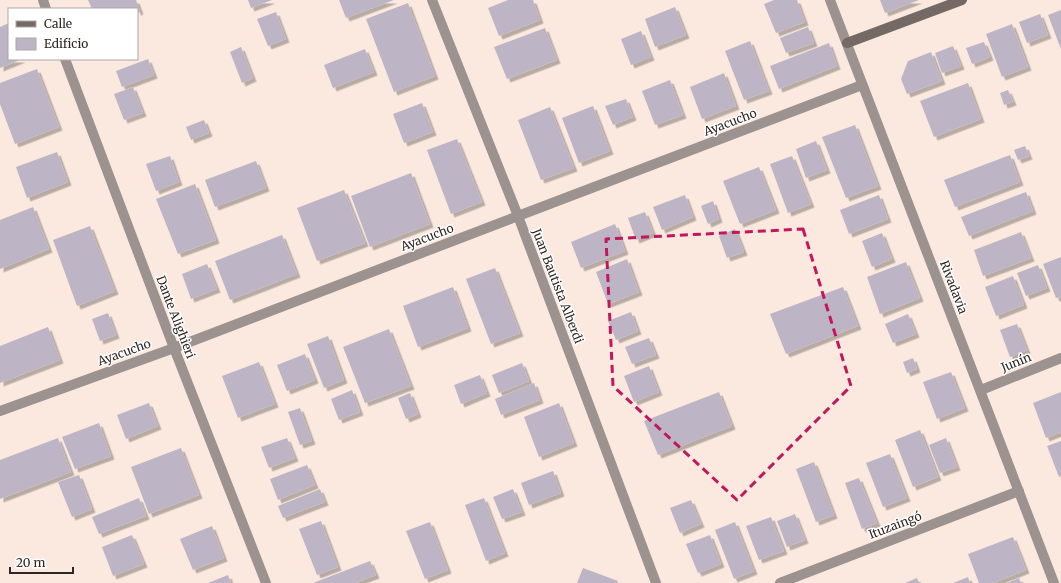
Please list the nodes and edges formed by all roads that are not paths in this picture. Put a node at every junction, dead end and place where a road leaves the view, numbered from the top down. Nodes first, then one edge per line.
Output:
1 (432, 0) edge
2 (830, 0) edge
3 (962, 0) edge
4 (847, 43) junction
5 (65, 60) edge
6 (862, 85) junction
7 (518, 216) junction
8 (174, 348) junction
9 (1061, 358) edge
10 (981, 390) junction
11 (0, 411) edge
12 (1019, 491) junction
13 (266, 583) edge
14 (656, 583) edge
15 (780, 583) edge
16 (1054, 583) edge

1 - 7 street, Juan Bautista Alberdi
2 - 4 street, Rivadavia
3 - 4 main road
4 - 6 street, Rivadavia
5 - 8 street, Dante Alighieri
6 - 7 street, Ayacucho
6 - 10 street, Rivadavia
7 - 8 street, Ayacucho
7 - 14 street, Juan Bautista Alberdi
8 - 11 street, Ayacucho
8 - 13 street, Dante Alighieri
9 - 10 street, Junín
10 - 12 street, Rivadavia
12 - 15 street, Ituzaingó
12 - 16 street, Rivadavia

